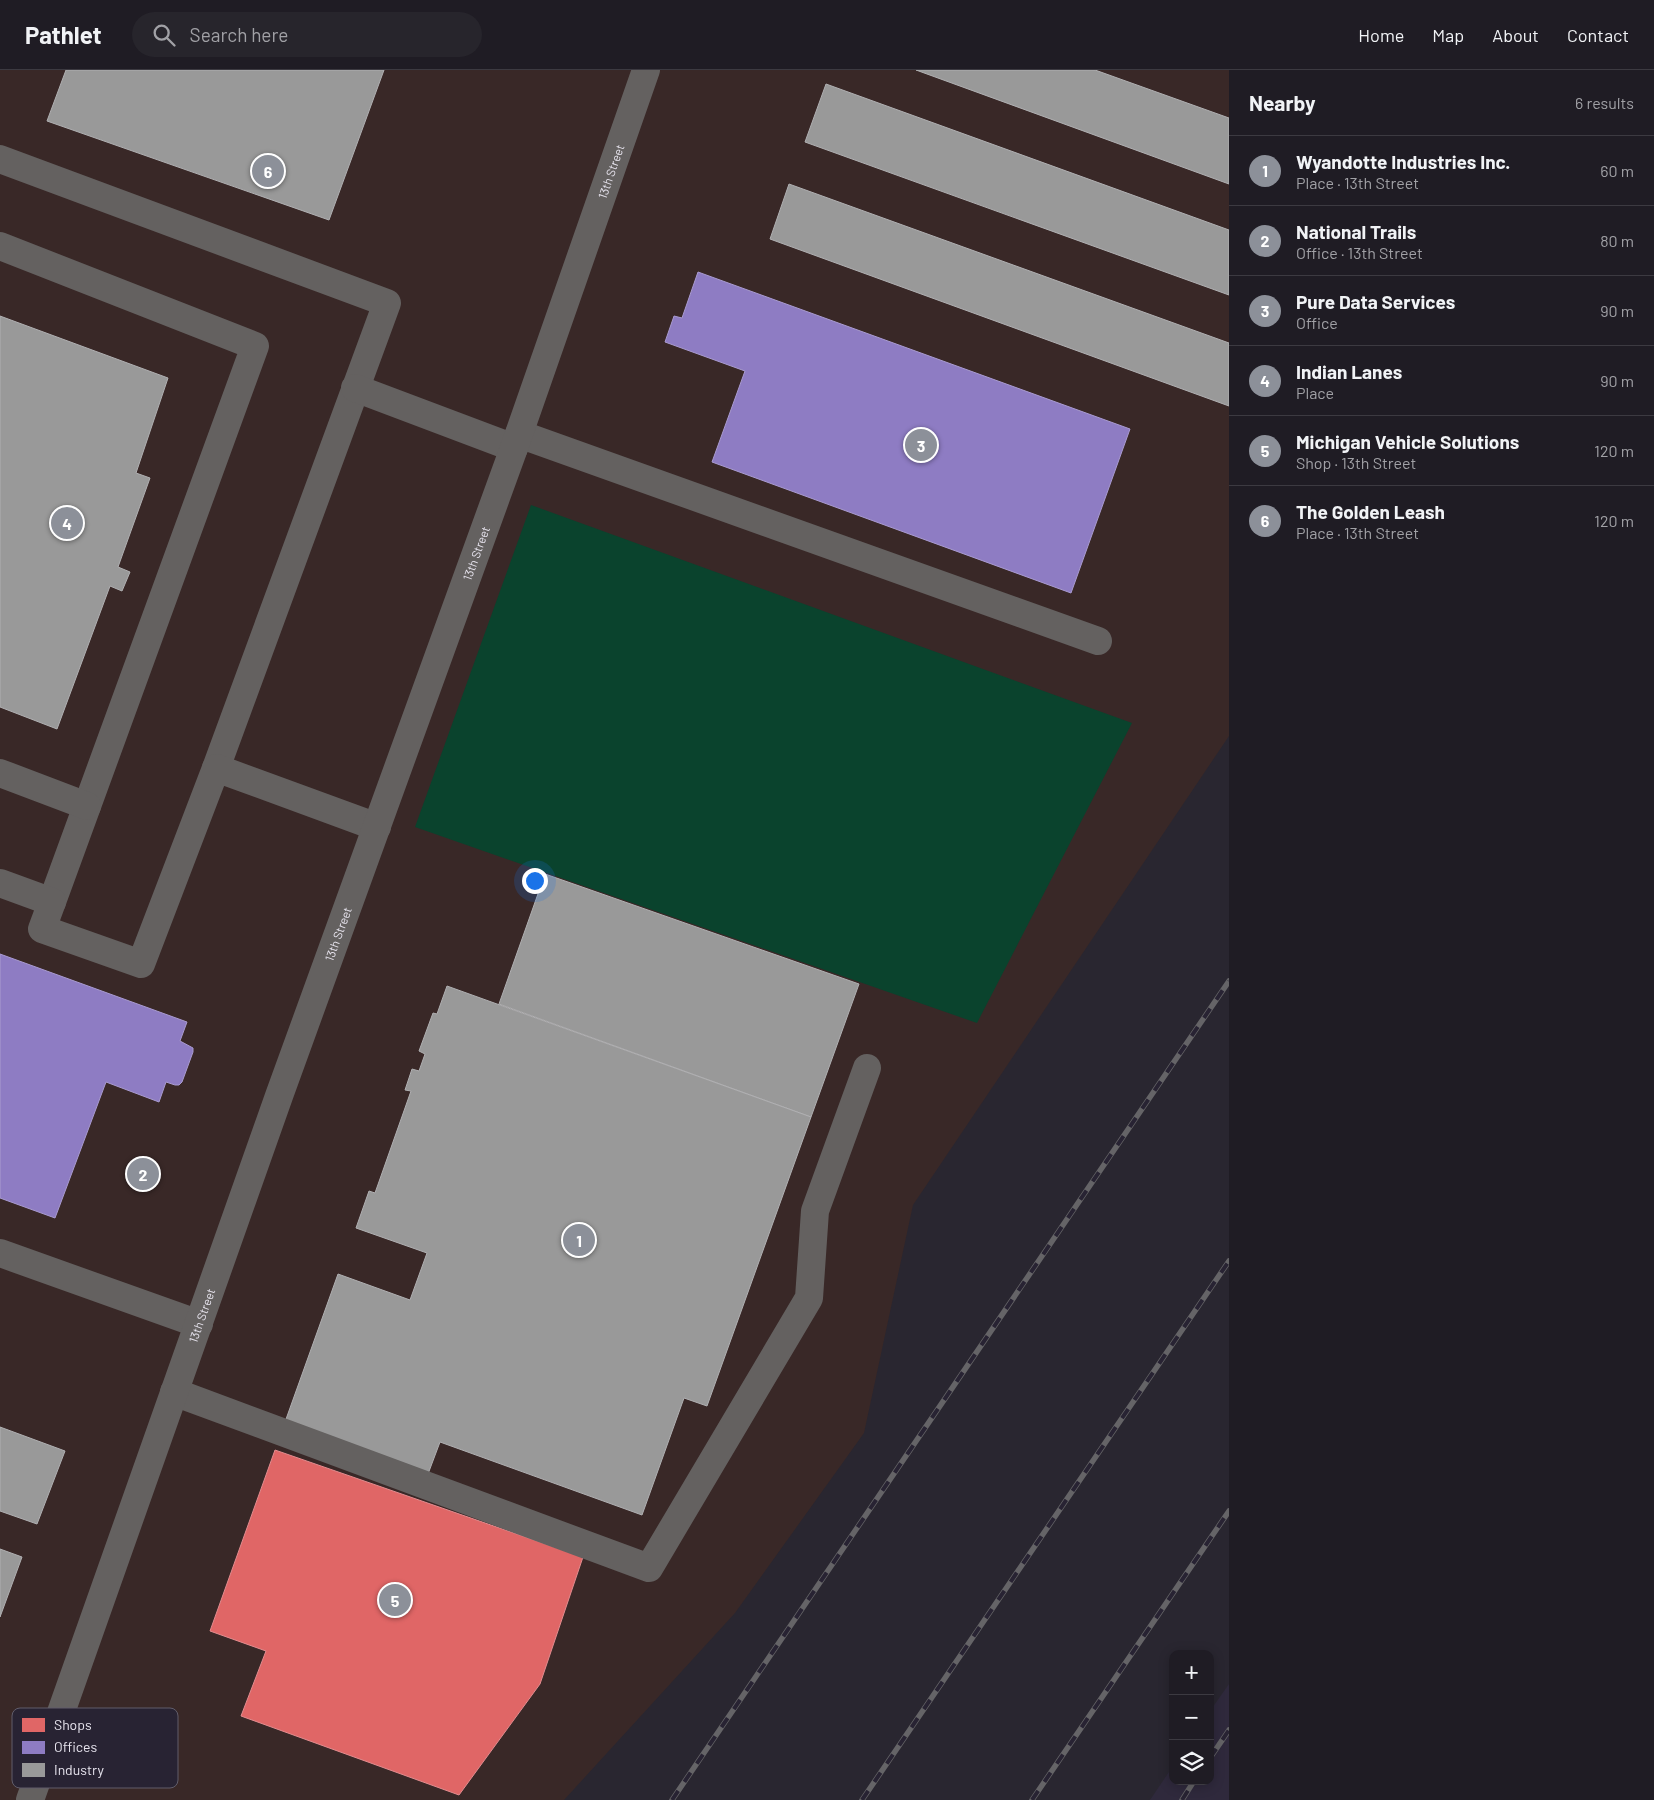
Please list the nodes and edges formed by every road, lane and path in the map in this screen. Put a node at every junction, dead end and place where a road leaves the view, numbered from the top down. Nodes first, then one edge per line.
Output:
1 (646, 70) edge
2 (0, 159) edge
3 (0, 246) edge
4 (355, 388) junction
5 (517, 441) junction
6 (1098, 641) dead end
7 (216, 768) junction
8 (0, 773) edge
9 (87, 806) junction
10 (376, 827) junction
11 (0, 883) edge
12 (52, 902) junction
13 (867, 1068) dead end
14 (0, 1253) edge
15 (198, 1324) junction
16 (174, 1392) junction
17 (62, 1708) edge
18 (34, 1788) edge
19 (30, 1800) edge

1 - 5 street, 13th Street
2 - 4 street
3 - 9 street
4 - 5 street
4 - 7 street
5 - 6 street
5 - 10 street, 13th Street
7 - 10 street
7 - 12 street
8 - 9 street
9 - 12 street
10 - 15 street, 13th Street
11 - 12 street
13 - 16 street
14 - 15 street
15 - 16 street, 13th Street
16 - 17 street, 13th Street
18 - 19 street, 13th Street

